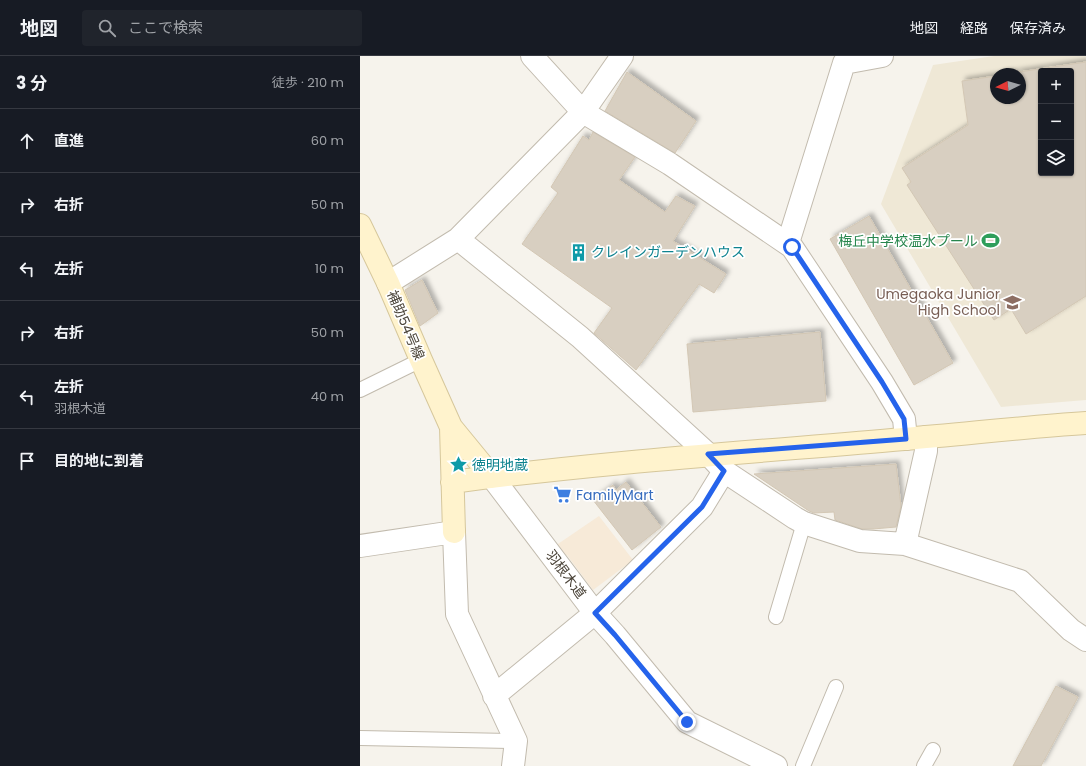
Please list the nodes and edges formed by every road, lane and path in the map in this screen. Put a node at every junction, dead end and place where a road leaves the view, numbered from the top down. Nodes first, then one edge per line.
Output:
1 (532, 56) edge
2 (622, 56) edge
3 (882, 56) edge
4 (838, 60) edge
5 (583, 112) junction
6 (361, 229) edge
7 (458, 239) junction
8 (788, 243) junction
9 (388, 283) junction
10 (421, 360) junction
11 (360, 390) edge
12 (1086, 423) edge
13 (451, 427) junction
14 (916, 438) junction
15 (708, 454) junction
16 (724, 471) junction
17 (492, 477) junction
18 (452, 482) junction
19 (804, 523) junction
20 (454, 532) junction
21 (905, 544) junction
22 (360, 546) edge
23 (595, 613) junction
24 (776, 617) dead end
25 (1086, 640) edge
26 (836, 687) dead end
27 (494, 696) junction
28 (360, 738) edge
29 (516, 741) junction
30 (933, 750) dead end
31 (513, 766) edge
32 (776, 766) edge
33 (803, 766) edge
34 (924, 766) edge

1 - 5 street
2 - 5 street
3 - 4 street
4 - 8 street
5 - 7 street
5 - 8 street
6 - 9 street, 補助54号線
7 - 9 street
7 - 15 street
8 - 14 street
9 - 10 street, 補助54号線
10 - 11 lane
10 - 13 street, 補助54号線
12 - 14 street
13 - 17 street, 補助54号線
13 - 18 street, 補助54号線
14 - 15 street
14 - 21 street
15 - 16 street
15 - 17 street
16 - 19 street
16 - 23 street
17 - 18 street
17 - 23 street, 羽根木道
18 - 20 street, 補助54号線
19 - 21 street
19 - 24 lane
20 - 22 street
20 - 27 street
21 - 25 street
23 - 27 street
23 - 32 street, 羽根木道
26 - 33 lane
27 - 29 street
28 - 29 lane
29 - 31 street
30 - 34 lane

